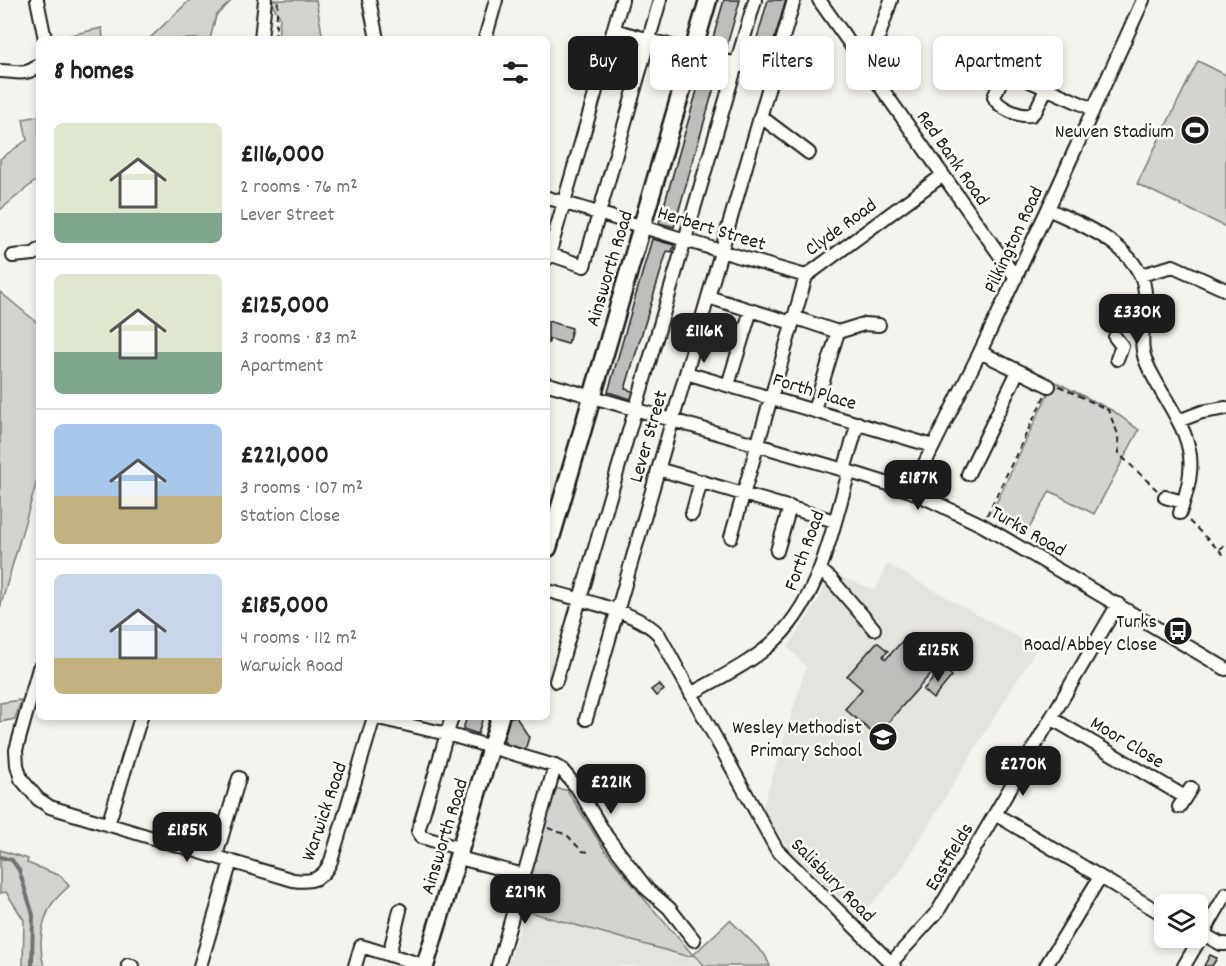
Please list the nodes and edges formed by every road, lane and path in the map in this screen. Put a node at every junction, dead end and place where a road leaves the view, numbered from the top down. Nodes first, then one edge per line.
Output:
1 (37, 0) edge
2 (265, 0) edge
3 (278, 0) edge
4 (369, 0) edge
5 (496, 0) edge
6 (622, 0) edge
7 (660, 0) edge
8 (708, 0) edge
9 (754, 0) edge
10 (794, 0) edge
11 (819, 0) edge
12 (878, 0) edge
13 (1143, 0) edge
14 (889, 6) edge
15 (614, 30) junction
16 (44, 36) edge
17 (261, 36) edge
18 (275, 36) edge
19 (376, 36) edge
20 (486, 36) edge
21 (698, 36) edge
22 (783, 36) edge
23 (879, 36) edge
24 (846, 37) edge
25 (649, 40) junction
26 (728, 62) edge
27 (736, 64) junction
28 (740, 65) edge
29 (36, 68) edge
30 (0, 71) edge
31 (682, 90) edge
32 (767, 90) edge
33 (883, 90) edge
34 (997, 90) edge
35 (1046, 90) edge
36 (1048, 90) edge
37 (1093, 110) junction
38 (760, 116) junction
39 (809, 153) dead end
40 (943, 175) junction
41 (550, 199) edge
42 (564, 203) junction
43 (1048, 209) junction
44 (599, 213) junction
45 (642, 226) junction
46 (685, 240) junction
47 (550, 249) edge
48 (36, 252) edge
49 (721, 252) junction
50 (13, 256) dead end
51 (550, 257) edge
52 (1141, 275) junction
53 (806, 276) junction
54 (1016, 278) junction
55 (1226, 290) edge
56 (708, 297) junction
57 (751, 310) junction
58 (793, 320) junction
59 (879, 325) dead end
60 (838, 332) junction
61 (1142, 346) junction
62 (980, 352) junction
63 (1117, 359) dead end
64 (1018, 370) junction
65 (686, 373) junction
66 (728, 385) junction
67 (1049, 386) junction
68 (550, 387) edge
69 (591, 396) junction
70 (771, 397) junction
71 (1225, 408) edge
72 (637, 409) junction
73 (814, 410) junction
74 (673, 420) junction
75 (1178, 421) junction
76 (858, 423) junction
77 (758, 445) junction
78 (933, 446) junction
79 (658, 469) junction
80 (846, 471) junction
81 (968, 474) dead end
82 (701, 482) junction
83 (911, 492) junction
84 (743, 494) junction
85 (1165, 497) joint
86 (790, 507) junction
87 (1182, 508) junction
88 (692, 514) dead end
89 (835, 520) junction
90 (982, 525) junction
91 (731, 537) dead end
92 (550, 541) edge
93 (1226, 544) edge
94 (1220, 549) junction
95 (777, 551) dead end
96 (1226, 557) edge
97 (820, 570) junction
98 (550, 592) edge
99 (580, 600) junction
100 (1118, 604) junction
101 (617, 612) junction
102 (874, 629) dead end
103 (1226, 669) edge
104 (36, 679) edge
105 (556, 681) dead end
106 (691, 694) junction
107 (1051, 718) junction
108 (140, 720) edge
109 (373, 720) edge
110 (451, 720) edge
111 (499, 720) edge
112 (586, 720) dead end
113 (412, 721) edge
114 (447, 734) junction
115 (492, 746) junction
116 (555, 766) junction
117 (239, 778) dead end
118 (1185, 797) dead end
119 (995, 814) junction
120 (108, 825) junction
121 (538, 826) junction
122 (591, 852) dead end
123 (460, 854) junction
124 (216, 856) junction
125 (231, 861) junction
126 (524, 875) junction
127 (1100, 877) junction
128 (1226, 894) edge
129 (1154, 909) edge
130 (400, 910) dead end
131 (1222, 910) edge
132 (1208, 926) edge
133 (1208, 938) edge
134 (694, 940) dead end
135 (1226, 944) edge
136 (1193, 948) edge
137 (389, 955) junction
138 (893, 965) edge
139 (200, 966) edge
140 (356, 966) edge
141 (426, 966) edge
142 (498, 966) edge
143 (1046, 966) edge
144 (1184, 966) edge

1 - 16 street
2 - 17 street
3 - 18 path
4 - 19 street
5 - 20 street
6 - 15 street
7 - 25 street
8 - 21 main road, Ainsworth Road
9 - 27 street
10 - 22 street, Lever Street
11 - 24 street, Red Bank Road
12 - 14 street
13 - 37 street, Pilkington Road
14 - 23 street
15 - 25 street
15 - 42 street
25 - 44 street
26 - 27 street
27 - 28 street
27 - 46 street
29 - 30 street
31 - 45 main road, Ainsworth Road
32 - 38 street, Lever Street
33 - 40 street, Red Bank Road
34 - 35 street
36 - 37 street
37 - 43 street, Pilkington Road
38 - 39 street
38 - 49 street, Lever Street
40 - 53 street, Clyde Road
40 - 54 street, Red Bank Road
41 - 42 street, Herbert Street
42 - 44 street, Herbert Street
42 - 47 street
43 - 52 street
43 - 54 street, Pilkington Road
44 - 45 street, Herbert Street
44 - 51 street
45 - 46 street, Herbert Street
45 - 69 main road, Ainsworth Road
46 - 49 street, Herbert Street
46 - 72 street
48 - 50 street
49 - 53 street, Herbert Street
49 - 56 street, Lever Street
52 - 55 street
52 - 61 street
53 - 58 street, Clyde Road
54 - 62 street, Pilkington Road
56 - 57 street
56 - 65 street, Lever Street
57 - 58 street
57 - 66 street
58 - 60 street
58 - 70 street, Clyde Road
59 - 60 street
60 - 73 street
61 - 63 street
61 - 75 street
62 - 64 street
62 - 78 street, Pilkington Road
64 - 67 street
64 - 81 street
65 - 66 street, Forth Place
65 - 74 street, Lever Street
66 - 70 street, Forth Place
67 - 85 path
67 - 90 path
68 - 69 street, Turks Road
69 - 72 street, Turks Road
69 - 92 main road, Ainsworth Road
70 - 73 street, Forth Place
70 - 77 street, Clyde Road
71 - 75 street
72 - 74 street, Turks Road
72 - 99 street
73 - 76 street, Forth Place
74 - 77 street, Turks Road
74 - 79 street, Lever Street
75 - 87 street
76 - 78 street, Forth Place
76 - 80 street, Forth Road
77 - 80 street, Turks Road
77 - 84 street, Clyde Road
78 - 83 street, Pilkington Road
79 - 82 street
79 - 101 street, Lever Street
80 - 83 street, Turks Road
80 - 89 street, Forth Road
82 - 84 street
82 - 88 street
83 - 90 street, Turks Road
84 - 86 street
84 - 91 street, Clyde Road
85 - 87 street
86 - 89 street
86 - 95 street
87 - 94 path
89 - 97 street, Forth Road
90 - 100 street, Turks Road
93 - 94 path
94 - 96 path
97 - 102 street
97 - 106 street, Forth Road
98 - 99 street, Salisbury Road
99 - 101 street, Salisbury Road
99 - 105 street
100 - 103 street, Turks Road
100 - 107 street, Eastfields
101 - 106 street, Salisbury Road
101 - 112 street, Lever Street
104 - 120 street, Warwick Road
106 - 138 street, Salisbury Road
107 - 118 street, Moor Close
107 - 119 street, Eastfields
108 - 120 street
109 - 125 street, Warwick Road
110 - 114 street
111 - 115 main road, Ainsworth Road
113 - 114 street
114 - 115 street
114 - 123 street
115 - 116 street
115 - 123 main road, Ainsworth Road
116 - 121 street
116 - 134 street
117 - 124 street
119 - 127 street
119 - 138 street, Eastfields
120 - 124 street, Warwick Road
121 - 122 path
121 - 126 street
123 - 126 street
123 - 141 main road, Ainsworth Road
124 - 125 street, Warwick Road
125 - 139 street
126 - 142 street
127 - 129 street
127 - 143 street
128 - 131 street
130 - 137 street
131 - 132 street
133 - 135 street
136 - 144 street
137 - 140 street
137 - 141 street

